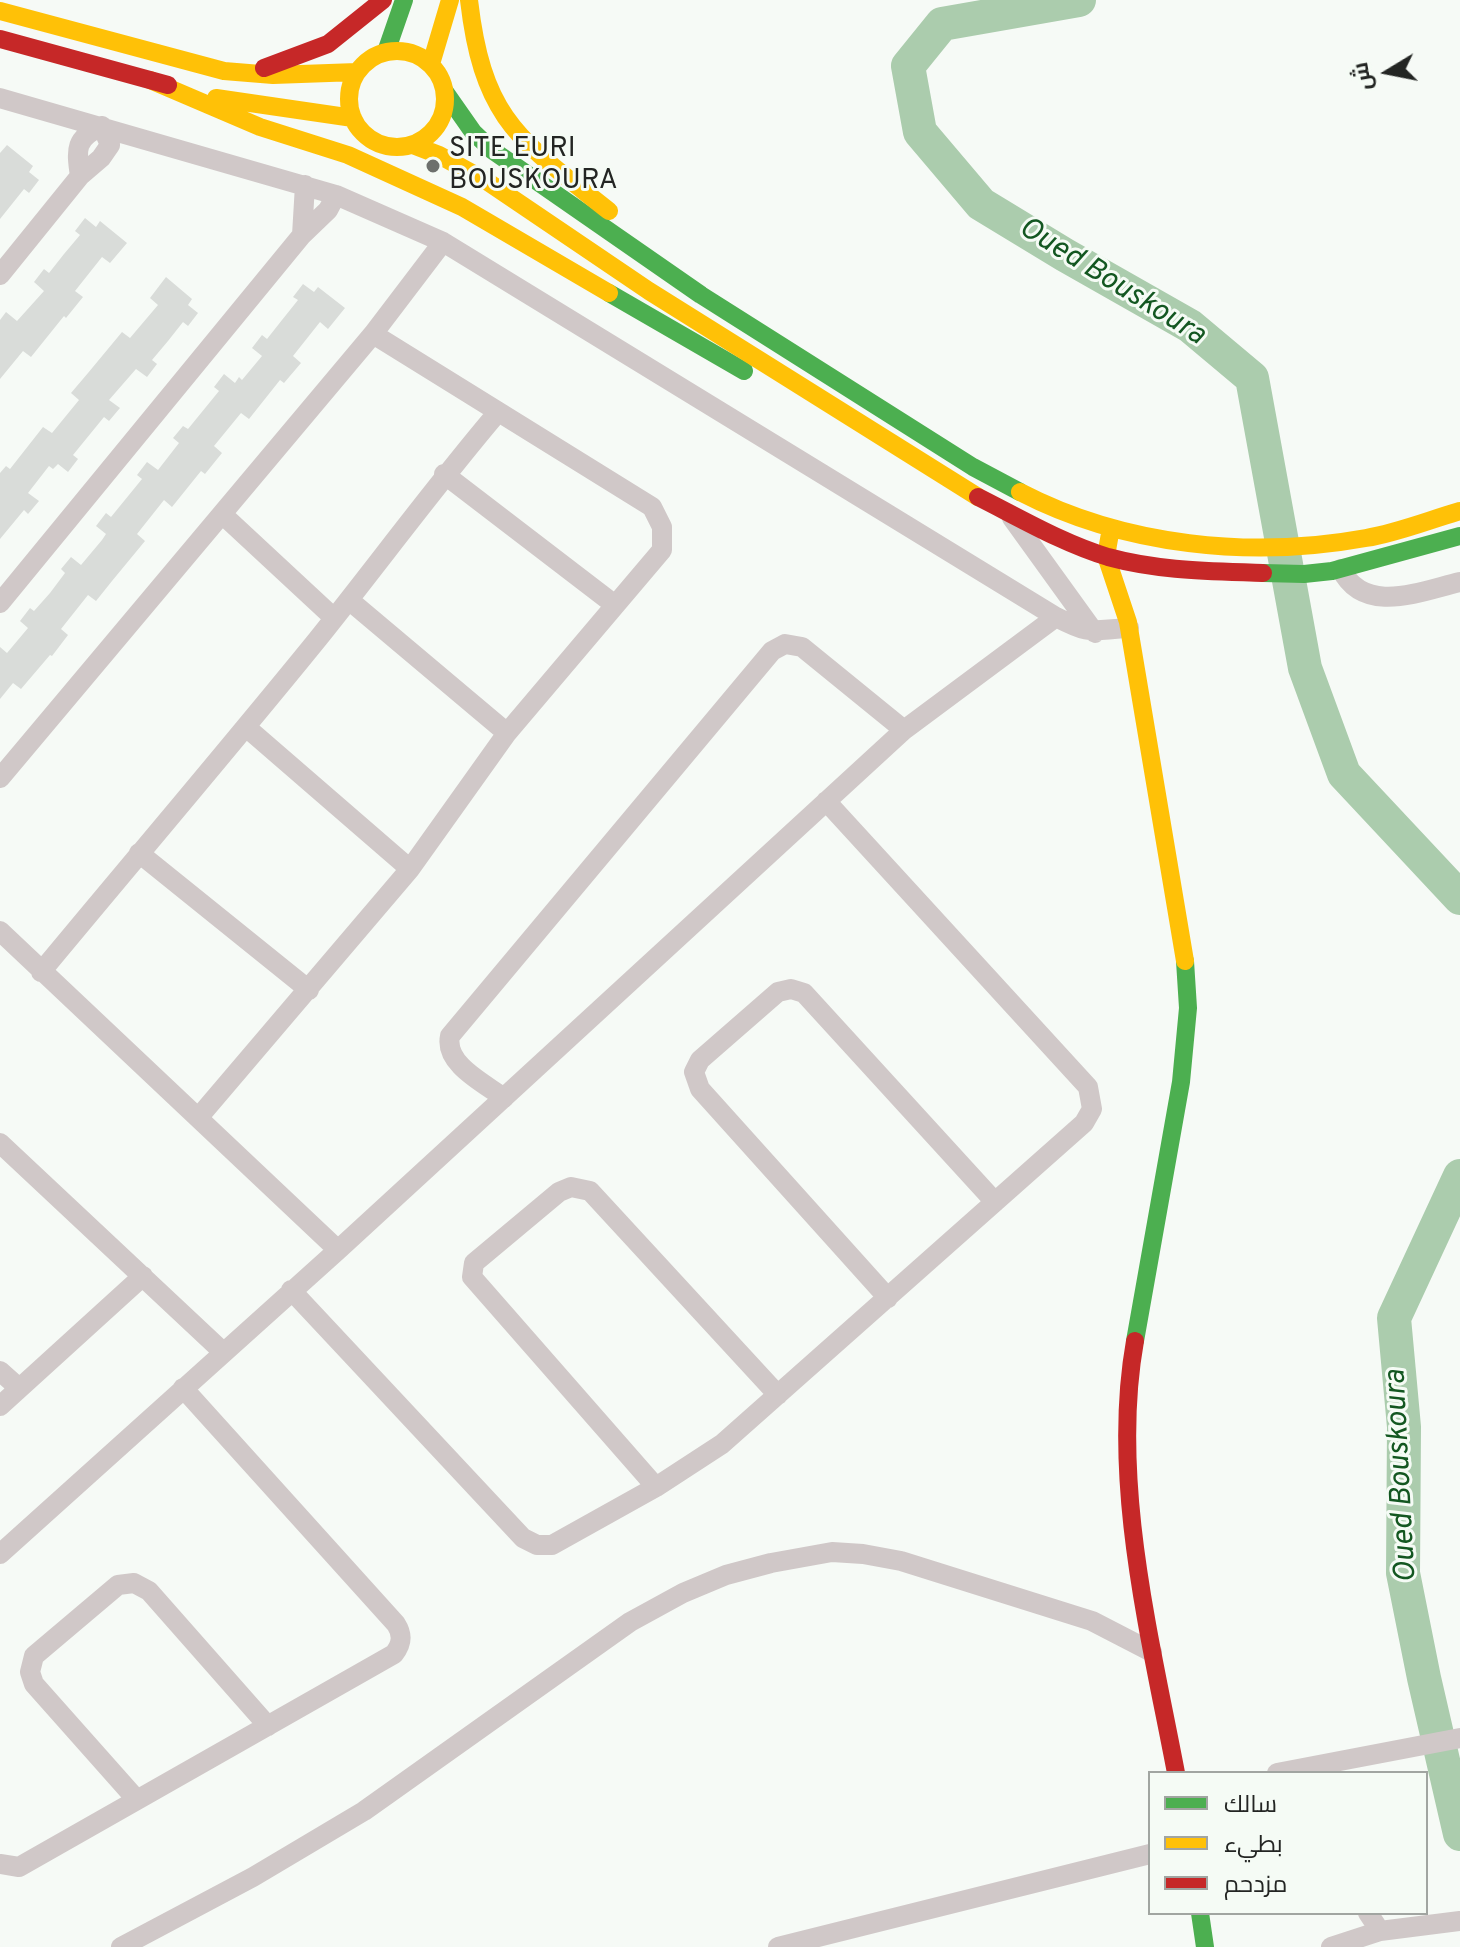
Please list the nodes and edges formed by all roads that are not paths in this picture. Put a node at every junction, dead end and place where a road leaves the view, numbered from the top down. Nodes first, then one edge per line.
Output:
1 (383, 0) edge
2 (404, 0) edge
3 (450, 0) edge
4 (469, 0) edge
5 (0, 11) edge
6 (0, 39) edge
7 (386, 52) junction
8 (431, 64) junction
9 (357, 72) junction
10 (248, 74) junction
11 (150, 80) junction
12 (445, 92) junction
13 (0, 98) edge
14 (353, 118) junction
15 (102, 126) junction
16 (413, 145) junction
17 (305, 185) junction
18 (336, 195) junction
19 (302, 235) junction
20 (443, 242) junction
21 (0, 275) edge
22 (373, 334) junction
23 (789, 350) junction
24 (834, 408) junction
25 (498, 412) junction
26 (444, 474) junction
27 (1460, 511) edge
28 (222, 514) junction
29 (1010, 515) junction
30 (1111, 528) junction
31 (1150, 536) junction
32 (1460, 536) edge
33 (1106, 556) junction
34 (1341, 569) junction
35 (1140, 579) junction
36 (1460, 582) edge
37 (349, 600) junction
38 (0, 603) edge
39 (615, 605) junction
40 (1056, 617) junction
41 (334, 618) junction
42 (1128, 625) junction
43 (1095, 633) junction
44 (246, 727) junction
45 (904, 730) junction
46 (507, 733) junction
47 (0, 778) edge
48 (826, 801) junction
49 (139, 853) junction
50 (410, 869) junction
51 (0, 931) edge
52 (41, 972) junction
53 (309, 990) junction
54 (504, 1098) junction
55 (198, 1118) junction
56 (0, 1143) edge
57 (995, 1202) junction
58 (338, 1250) junction
59 (143, 1276) junction
60 (291, 1290) junction
61 (888, 1298) junction
62 (223, 1352) junction
63 (0, 1371) edge
64 (19, 1388) junction
65 (183, 1388) junction
66 (778, 1395) junction
67 (0, 1406) edge
68 (656, 1487) junction
69 (0, 1554) edge
70 (1152, 1652) junction
71 (268, 1726) junction
72 (1456, 1739) edge
73 (1176, 1771) edge
74 (1287, 1771) edge
75 (137, 1800) junction
76 (1148, 1854) edge
77 (0, 1864) edge
78 (1200, 1915) edge
79 (1369, 1915) edge
80 (1460, 1921) edge
81 (1380, 1931) junction
82 (121, 1947) edge
83 (778, 1947) edge
84 (1205, 1947) edge
85 (1331, 1947) edge

1 - 10 main road
2 - 7 main road
3 - 8 main road
4 - 23 main road
5 - 10 main road
6 - 11 main road
7 - 8 main road
7 - 9 main road
8 - 12 main road
9 - 10 main road
9 - 14 main road
11 - 14 main road
11 - 24 main road
12 - 16 main road
12 - 23 main road
13 - 15 street
14 - 16 main road
15 - 17 street
15 - 21 street
16 - 24 main road
17 - 18 street
17 - 19 street
18 - 19 street
18 - 20 street
19 - 38 street
20 - 22 street
20 - 40 street
22 - 25 street
22 - 28 street
23 - 30 main road
24 - 29 main road
25 - 26 street
25 - 39 street
26 - 37 street
26 - 39 street
27 - 31 main road
28 - 41 street
28 - 47 street
29 - 33 main road
29 - 43 street
30 - 31 main road
30 - 33 main road
31 - 35 main road
32 - 34 main road
33 - 35 main road
33 - 42 main road
34 - 35 main road
34 - 36 street
35 - 42 main road
37 - 41 street
37 - 46 street
39 - 46 street
40 - 43 street
40 - 45 street
41 - 44 street
42 - 43 street
42 - 70 main road
44 - 49 street
44 - 50 street
45 - 48 street
45 - 54 street
46 - 50 street
48 - 54 street
48 - 57 street
49 - 52 street
49 - 53 street
50 - 53 street
51 - 52 street
52 - 55 street
53 - 55 street
54 - 58 street
55 - 58 street
56 - 59 street
57 - 61 street
57 - 61 street
58 - 60 street
59 - 62 street
59 - 64 street
60 - 62 street
60 - 68 street
61 - 66 street
62 - 65 street
63 - 64 street
64 - 67 street
65 - 69 street
65 - 71 street
66 - 68 street
66 - 68 street
70 - 73 main road
70 - 82 street
71 - 75 street
71 - 75 street
72 - 74 street
75 - 77 street
76 - 83 street
78 - 84 main road
79 - 81 street
80 - 81 street
81 - 85 street

